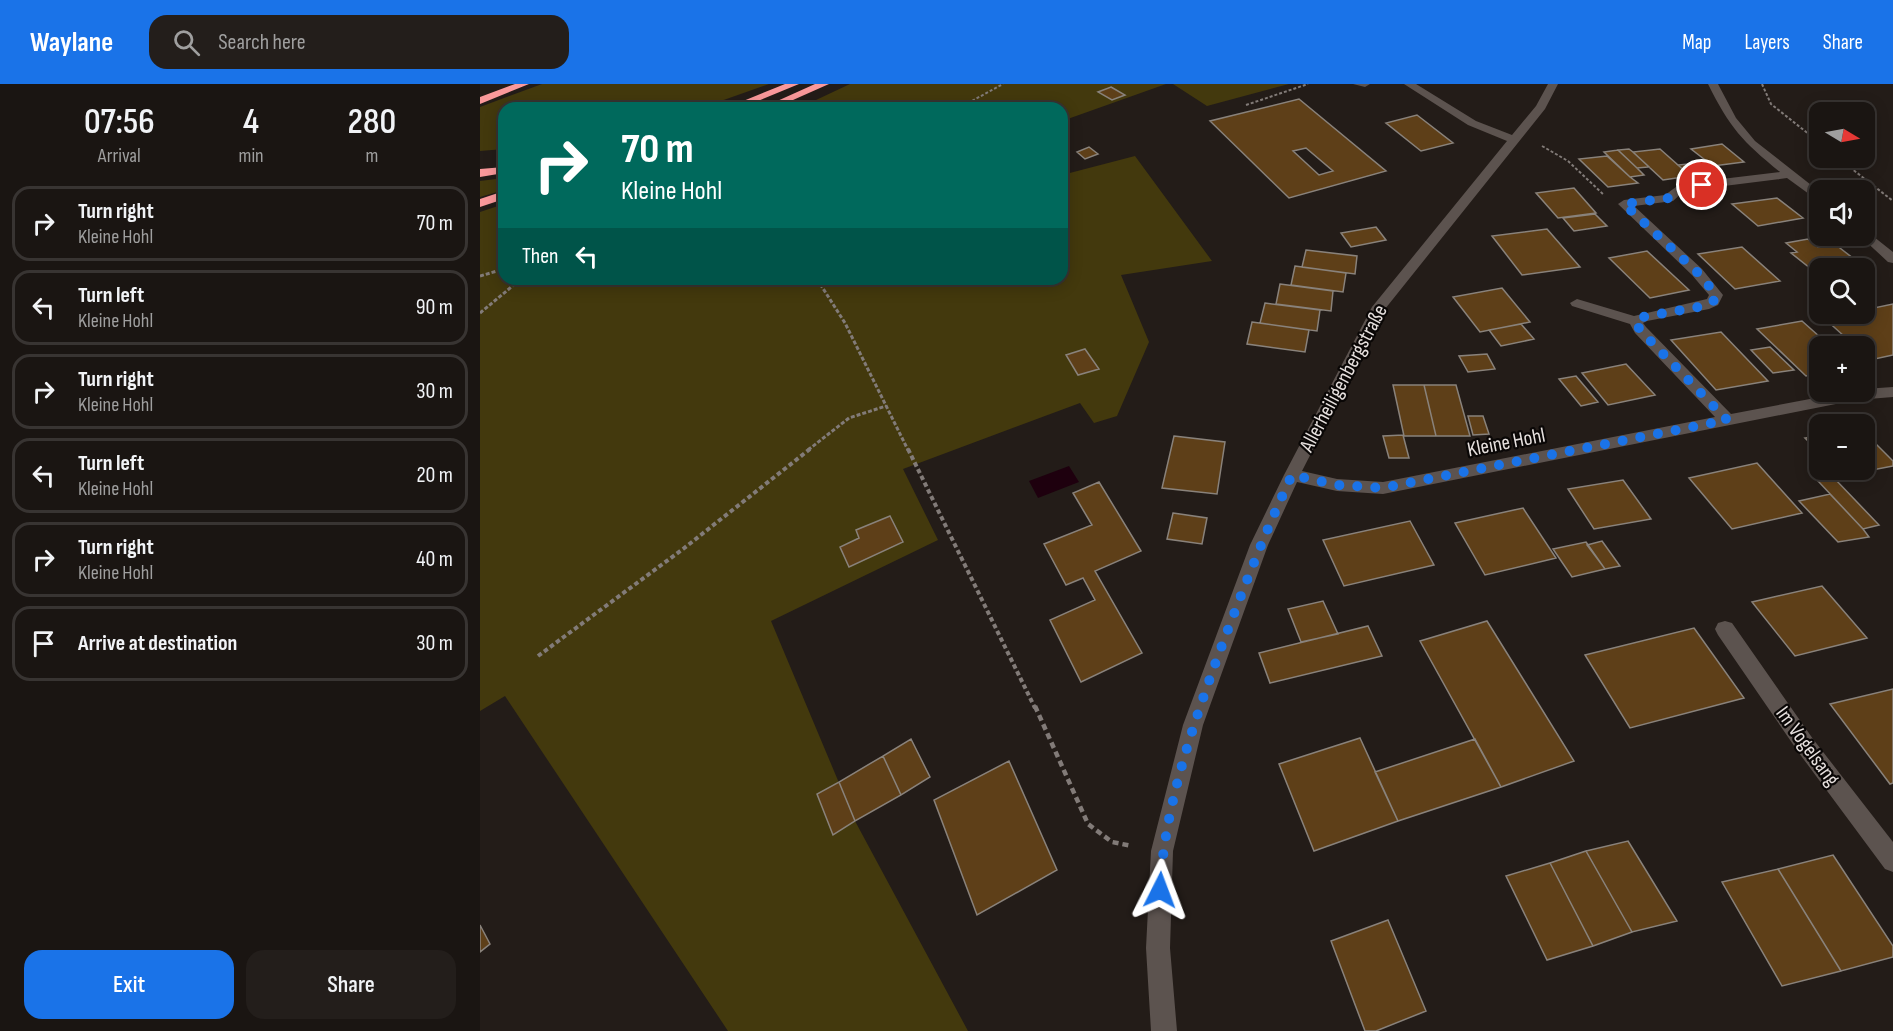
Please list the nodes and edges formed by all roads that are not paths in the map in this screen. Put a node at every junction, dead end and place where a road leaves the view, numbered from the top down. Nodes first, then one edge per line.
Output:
1 (524, 84) edge
2 (778, 84) edge
3 (794, 84) edge
4 (824, 84) edge
5 (830, 84) edge
6 (1358, 84) edge
7 (1365, 84) edge
8 (1409, 84) edge
9 (1553, 84) edge
10 (1713, 84) edge
11 (480, 100) edge
12 (734, 102) edge
13 (747, 102) edge
14 (777, 102) edge
15 (791, 102) edge
16 (1515, 139) junction
17 (498, 160) edge
18 (480, 162) edge
19 (498, 171) edge
20 (480, 173) edge
21 (1788, 174) junction
22 (1809, 190) edge
23 (498, 197) edge
24 (480, 203) edge
25 (1875, 243) edge
26 (1893, 259) edge
27 (1577, 303) dead end
28 (1635, 321) junction
29 (1893, 392) edge
30 (1727, 420) junction
31 (1292, 475) junction
32 (1725, 629) dead end
33 (1893, 861) edge
34 (1164, 1031) edge

1 - 11 highway
2 - 12 highway
3 - 13 highway
4 - 14 highway
5 - 15 highway
6 - 7 street
8 - 16 street
9 - 16 street, Allerheiligenbergstraße
10 - 21 street
16 - 31 street, Allerheiligenbergstraße
17 - 18 highway
19 - 20 highway
21 - 22 street
21 - 28 street
23 - 24 highway
25 - 26 street
27 - 28 street
28 - 30 street
29 - 30 street, Kleine Hohl
30 - 31 street, Kleine Hohl
31 - 34 street, Allerheiligenbergstraße
32 - 33 street, Im Vogelsang

